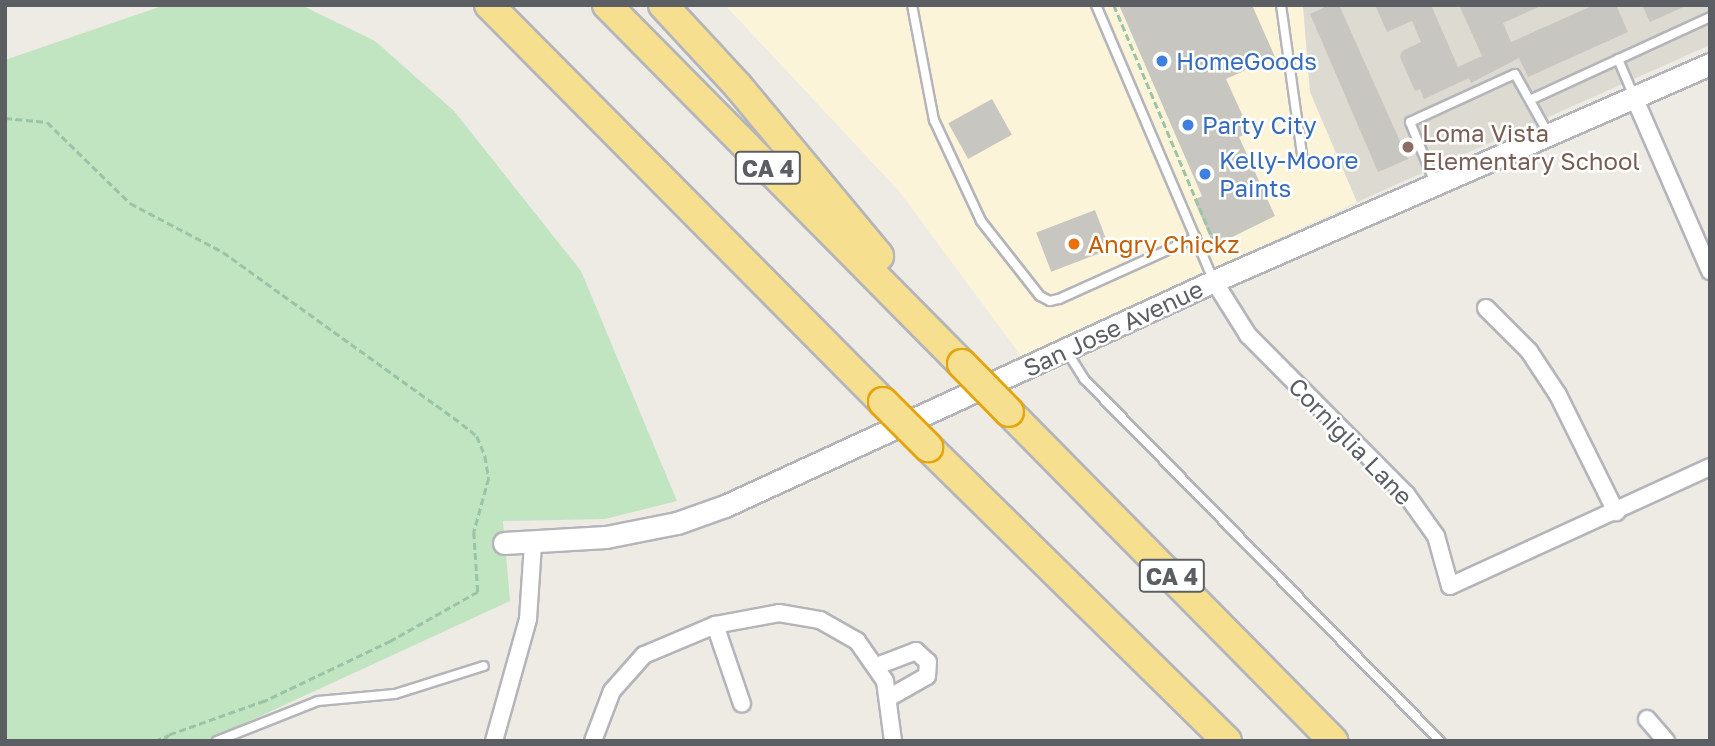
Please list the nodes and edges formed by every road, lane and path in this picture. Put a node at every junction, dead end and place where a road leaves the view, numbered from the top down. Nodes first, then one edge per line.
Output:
1 (489, 5) edge
2 (607, 5) edge
3 (663, 5) edge
4 (912, 5) edge
5 (1096, 5) edge
6 (1114, 5) edge
7 (1281, 5) edge
8 (1710, 17) edge
9 (1618, 59) junction
10 (1710, 64) edge
11 (1634, 97) junction
12 (1532, 99) junction
13 (5, 118) edge
14 (1549, 135) junction
15 (1303, 161) dead end
16 (1437, 186) junction
17 (1196, 237) junction
18 (1217, 249) dead end
19 (1706, 251) edge
20 (1710, 271) edge
21 (1214, 281) junction
22 (1486, 308) dead end
23 (930, 330) junction
24 (1066, 350) junction
25 (1710, 467) edge
26 (1616, 512) junction
27 (504, 543) dead end
28 (533, 544) junction
29 (715, 625) junction
30 (484, 666) dead end
31 (877, 666) junction
32 (890, 697) junction
33 (742, 705) dead end
34 (1647, 719) dead end
35 (169, 735) junction
36 (155, 741) edge
37 (163, 741) edge
38 (217, 741) edge
39 (494, 741) edge
40 (593, 741) edge
41 (893, 741) edge
42 (1227, 741) edge
43 (1334, 741) edge
44 (1440, 741) edge
45 (1666, 741) edge

1 - 42 highway, bridge
2 - 23 highway, CA 4
3 - 23 highway
4 - 17 lane
5 - 17 lane
6 - 18 path
7 - 15 lane
8 - 9 lane
9 - 11 lane
9 - 12 lane
10 - 11 street, San Jose Avenue
11 - 14 street, San Jose Avenue
11 - 19 street
12 - 14 lane
12 - 16 lane
13 - 35 path
14 - 16 street, San Jose Avenue
16 - 21 street, San Jose Avenue
17 - 21 lane
19 - 20 street
21 - 24 street, San Jose Avenue
21 - 26 street, Corniglia Lane
22 - 26 street
23 - 43 highway, CA 4 / CA 4, bridge
24 - 28 street, San Jose Avenue
24 - 44 lane
25 - 26 street, Corniglia Lane
27 - 28 street, San Jose Avenue
28 - 39 street
29 - 31 street
29 - 33 street
29 - 40 street
30 - 38 lane
31 - 32 street
31 - 32 street
32 - 41 street
34 - 45 street
35 - 36 path
35 - 37 path

